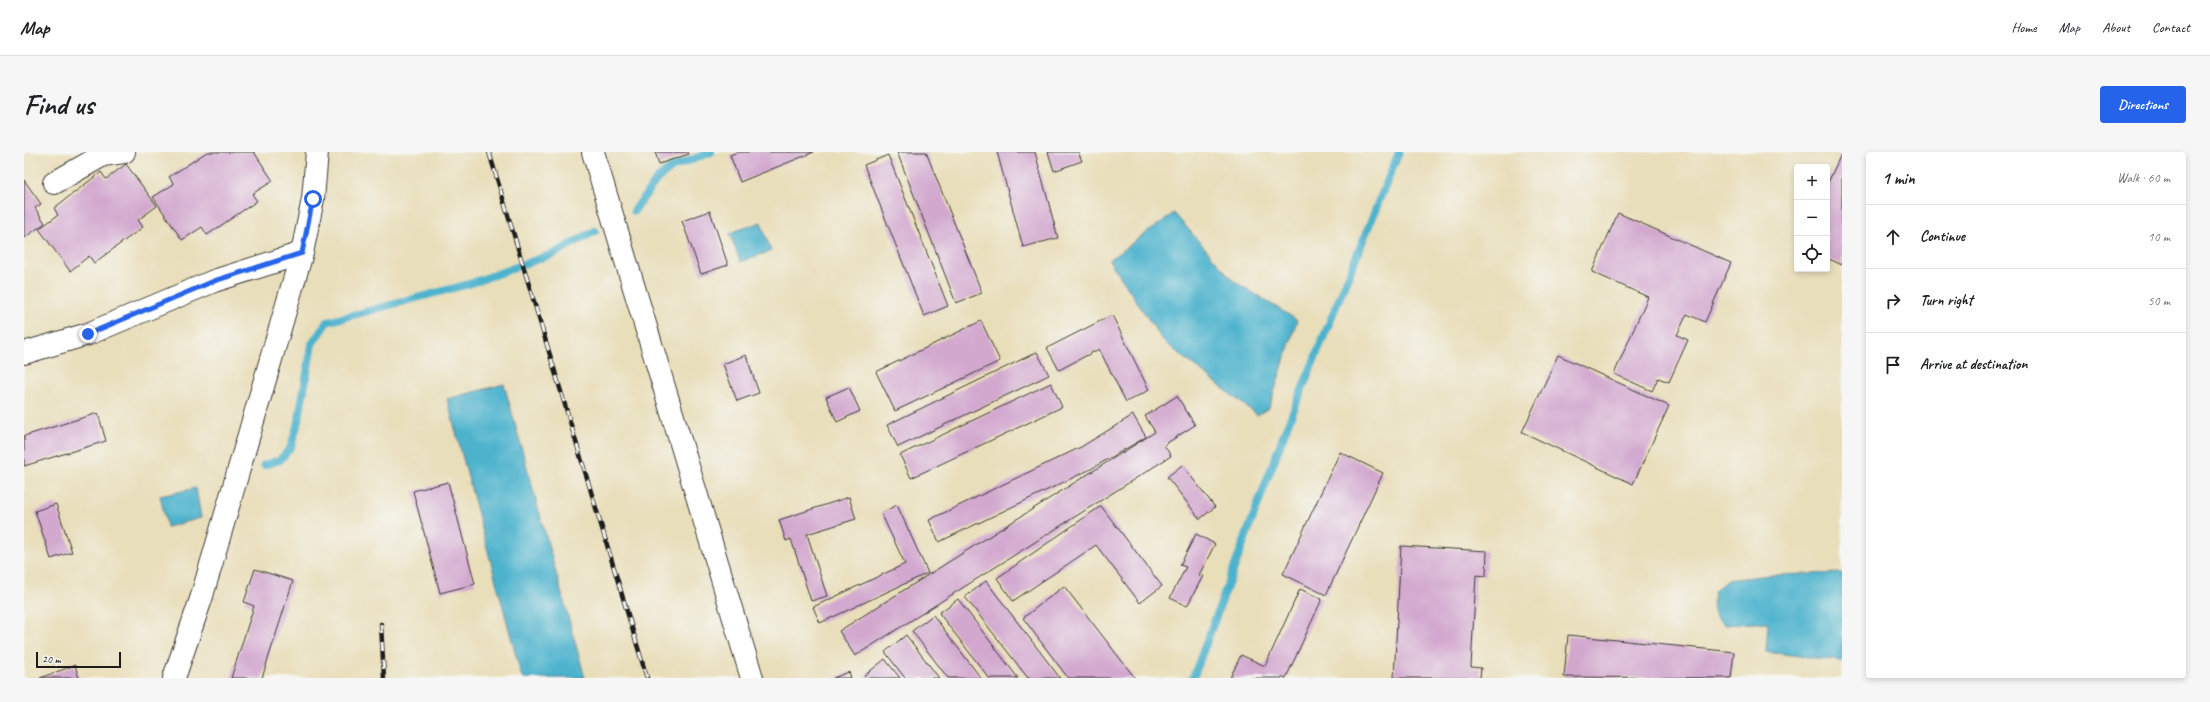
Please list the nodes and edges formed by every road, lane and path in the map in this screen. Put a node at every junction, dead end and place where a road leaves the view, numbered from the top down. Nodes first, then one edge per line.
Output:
1 (124, 152) edge
2 (317, 152) edge
3 (593, 152) edge
4 (54, 183) dead end
5 (302, 253) junction
6 (24, 353) edge
7 (174, 678) edge
8 (752, 678) edge

1 - 4 street
2 - 5 street
3 - 8 street
5 - 6 street
5 - 7 street

